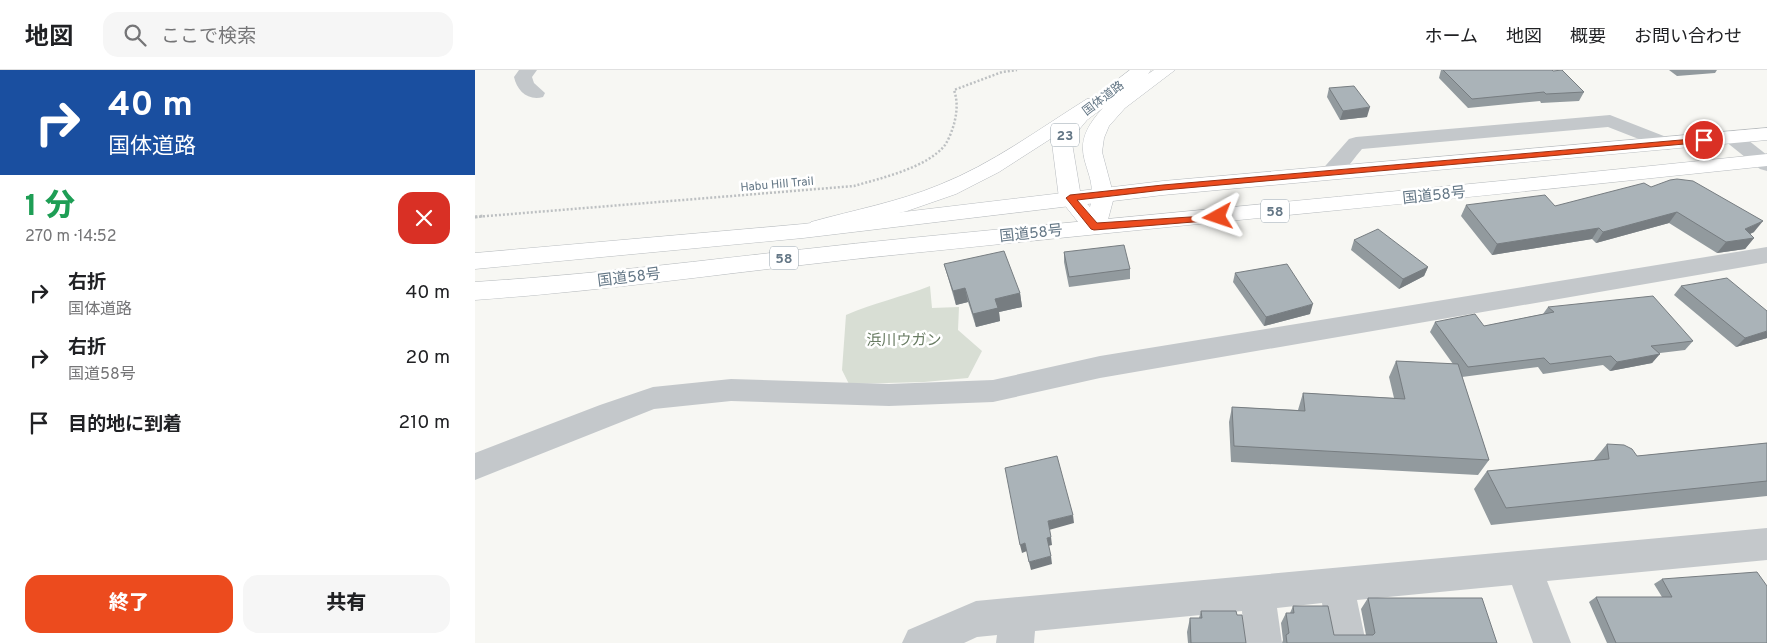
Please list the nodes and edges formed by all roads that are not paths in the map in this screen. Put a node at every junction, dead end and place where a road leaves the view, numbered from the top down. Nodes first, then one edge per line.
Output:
1 (528, 70) edge
2 (1142, 70) edge
3 (1166, 70) edge
4 (536, 93) dead end
5 (1094, 103) junction
6 (1767, 134) edge
7 (1732, 137) junction
8 (1667, 144) junction
9 (1765, 162) edge
10 (1330, 173) junction
11 (1104, 194) junction
12 (1070, 198) junction
13 (1094, 226) junction
14 (803, 231) junction
15 (1767, 255) edge
16 (475, 261) edge
17 (475, 291) edge
18 (475, 466) edge
19 (1767, 544) edge
20 (1521, 567) junction
21 (1336, 585) junction
22 (1258, 593) junction
23 (1016, 629) edge
24 (921, 643) edge
25 (1263, 643) edge
26 (1347, 643) edge
27 (1552, 643) edge

1 - 4 street
2 - 5 main road, 国体道路 / 23
3 - 11 main road, 国体道路 / 23
5 - 12 main road, 国体道路 / 23
5 - 14 main road
6 - 7 main road, 国道58号 / 58
7 - 8 main road, 国道58号 / 58
7 - 9 street
8 - 10 main road, 国道58号 / 58
8 - 10 street
9 - 13 main road, 国道58号 / 58
10 - 11 main road, 国道58号 / 58
11 - 12 main road, 国道58号 / 58
11 - 13 main road
12 - 13 main road
12 - 14 main road, 国道58号 / 58
13 - 17 main road, 国道58号 / 58
14 - 16 main road, 国道58号 / 58
15 - 18 street
19 - 20 street
20 - 21 street
20 - 27 street
21 - 22 street
21 - 26 street
22 - 23 street
22 - 25 street
23 - 24 street

